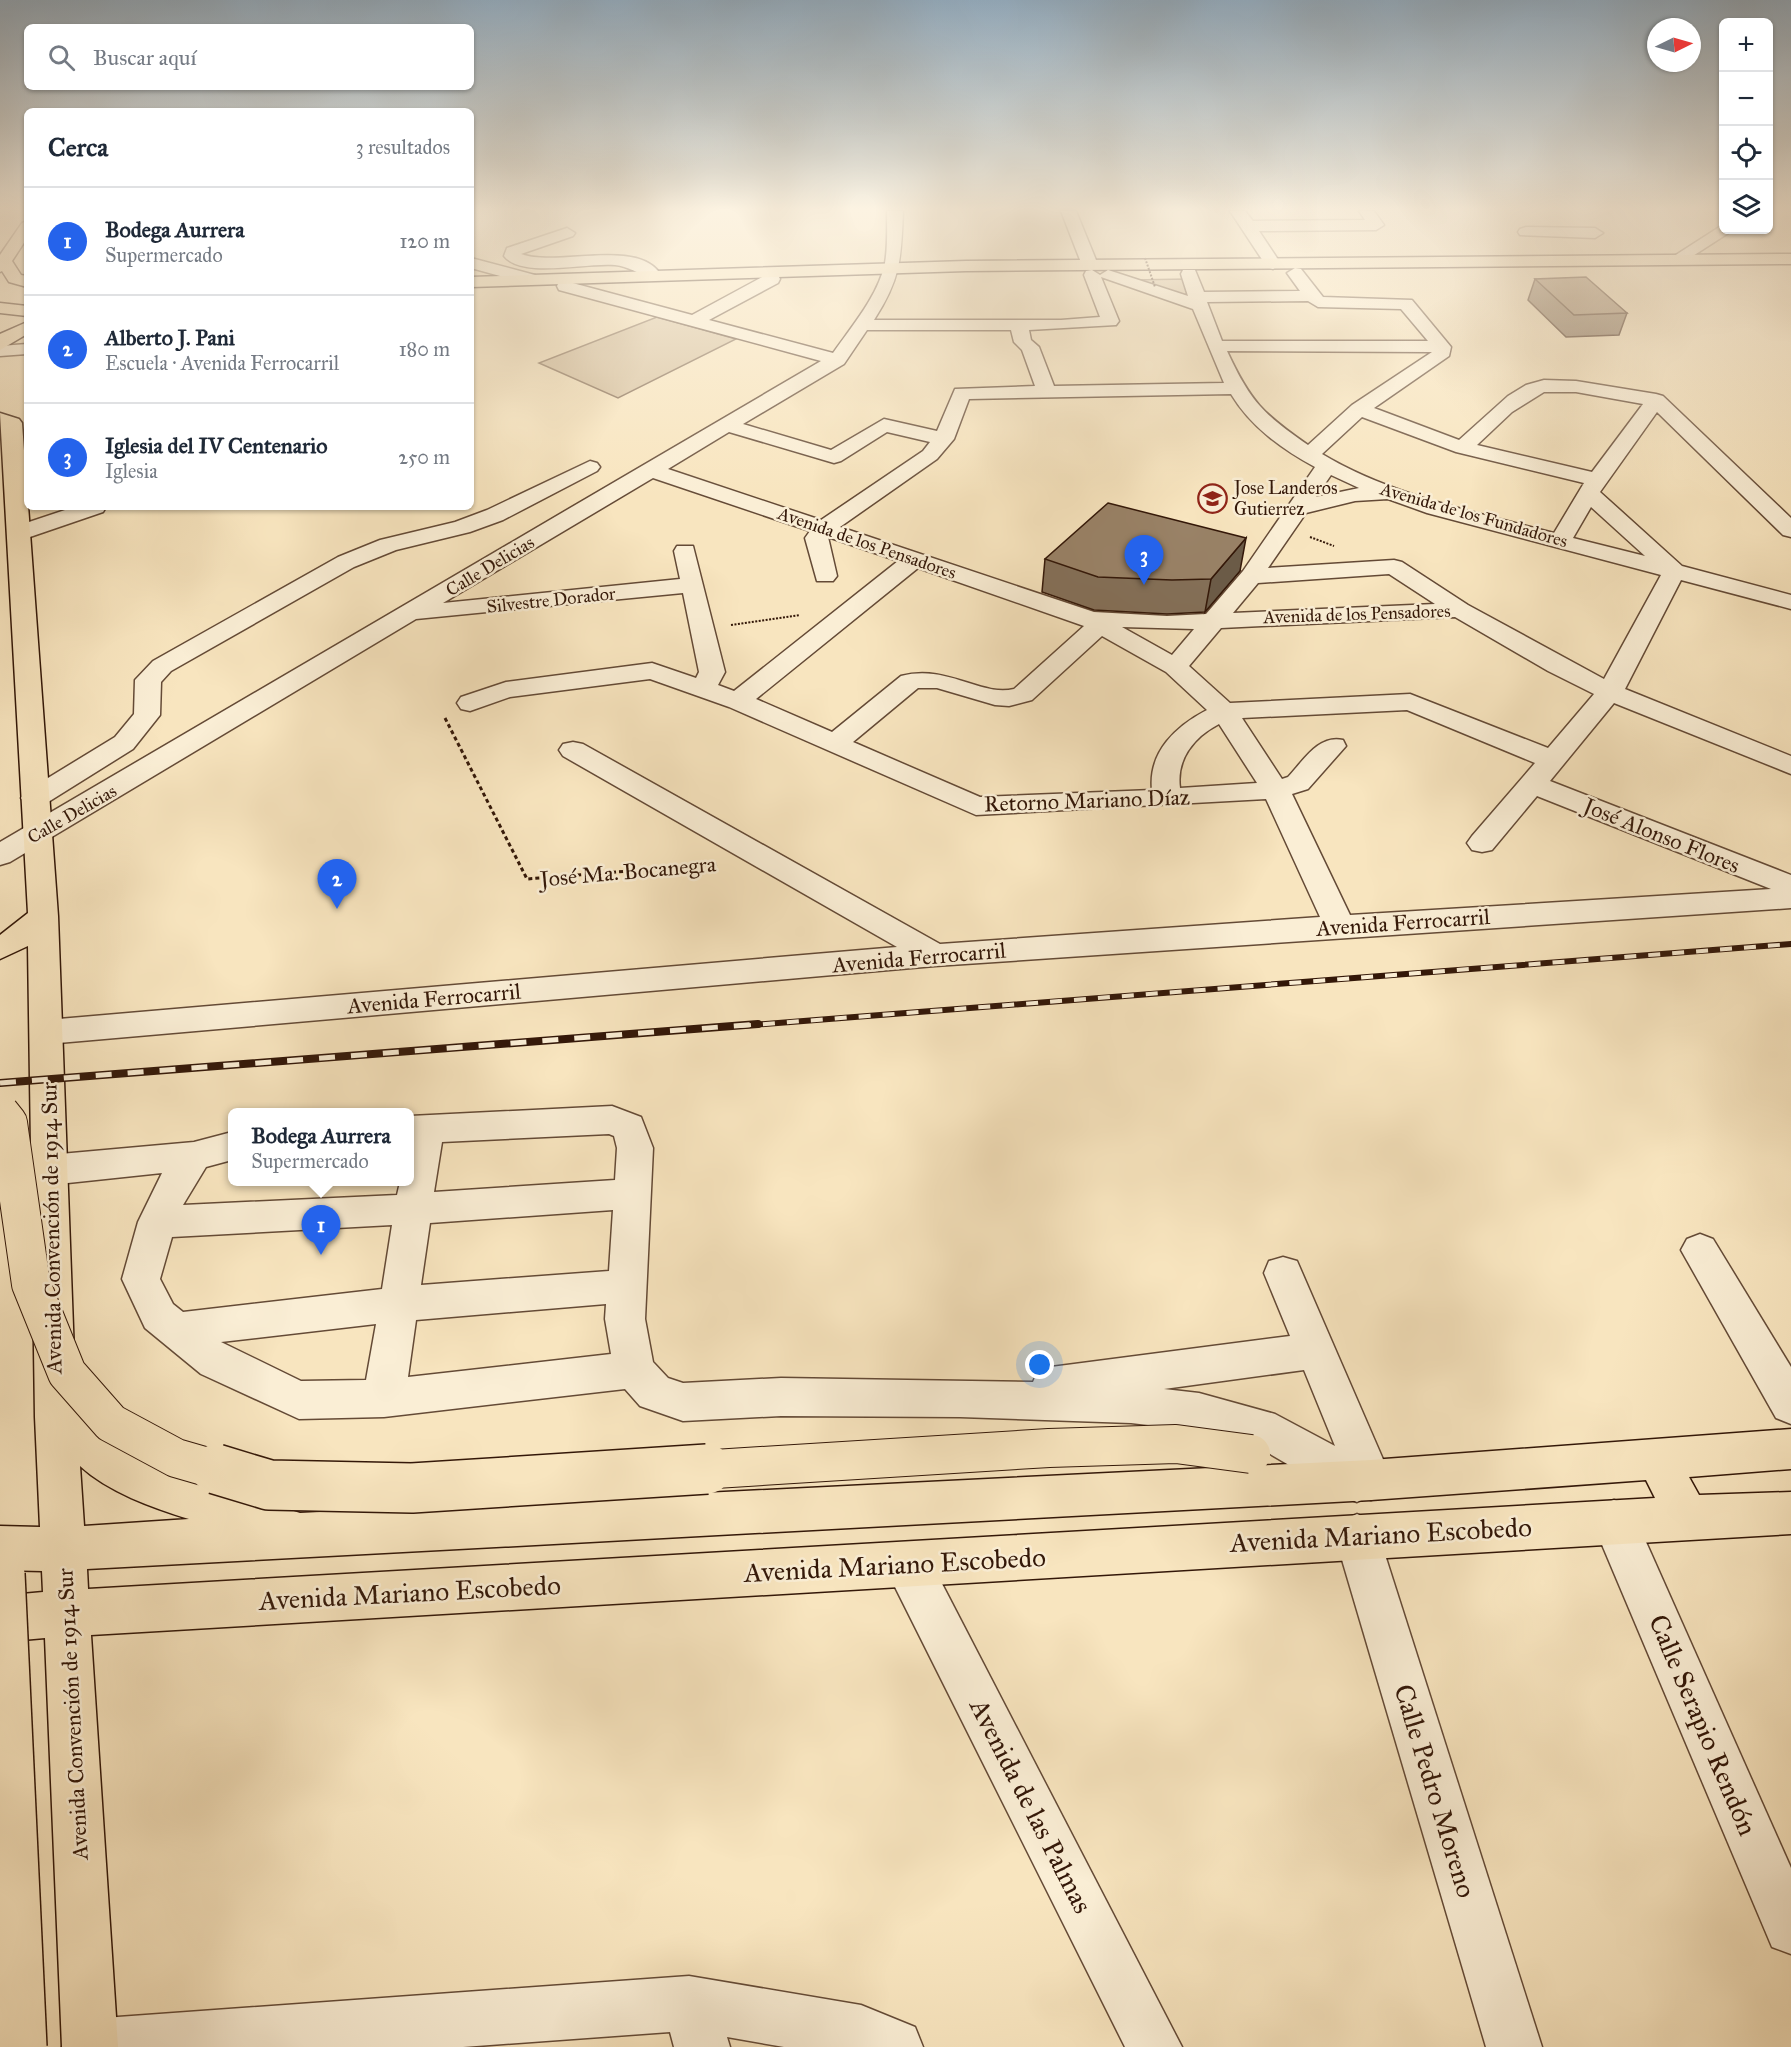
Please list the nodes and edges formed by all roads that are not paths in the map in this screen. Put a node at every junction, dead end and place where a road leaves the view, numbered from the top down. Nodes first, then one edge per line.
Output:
1 (644, 307) edge
2 (721, 307) edge
3 (872, 307) edge
4 (1106, 307) edge
5 (1201, 307) edge
6 (1409, 307) edge
7 (0, 308) edge
8 (24, 311) edge
9 (696, 320) junction
10 (1019, 325) junction
11 (862, 326) junction
12 (24, 329) edge
13 (0, 345) edge
14 (1216, 346) junction
15 (1442, 347) junction
16 (24, 349) edge
17 (0, 351) edge
18 (837, 360) junction
19 (1237, 388) junction
20 (1046, 390) junction
21 (1656, 400) junction
22 (1359, 409) junction
23 (0, 418) edge
24 (725, 425) junction
25 (944, 439) junction
26 (1463, 448) junction
27 (1317, 461) junction
28 (590, 467) dead end
29 (650, 470) junction
30 (1593, 487) junction
31 (1390, 494) junction
32 (1297, 508) junction
33 (86, 510) edge
34 (825, 527) junction
35 (1791, 530) edge
36 (19, 533) junction
37 (1561, 540) junction
38 (685, 551) dead end
39 (915, 559) junction
40 (1674, 571) junction
41 (825, 576) dead end
42 (1251, 576) junction
43 (693, 585) junction
44 (1791, 602) edge
45 (1460, 610) junction
46 (410, 614) junction
47 (1091, 621) junction
48 (1214, 621) junction
49 (1175, 667) junction
50 (704, 687) junction
51 (1610, 692) junction
52 (738, 701) junction
53 (470, 703) road end
54 (1224, 711) junction
55 (834, 744) junction
56 (1333, 746) dead end
57 (573, 750) dead end
58 (1552, 760) junction
59 (1791, 766) edge
60 (1532, 784) junction
61 (1276, 790) junction
62 (35, 798) junction
63 (1167, 798) junction
64 (37, 835) junction
65 (1482, 843) dead end
66 (0, 855) edge
67 (1791, 886) edge
68 (1791, 898) edge
69 (43, 916) junction
70 (1340, 926) junction
71 (0, 948) edge
72 (934, 955) junction
73 (47, 1032) junction
74 (0, 1113) edge
75 (48, 1113) junction
76 (418, 1129) edge
77 (0, 1147) edge
78 (228, 1147) edge
79 (194, 1156) junction
80 (49, 1183) junction
81 (0, 1184) edge
82 (632, 1194) junction
83 (414, 1209) junction
84 (157, 1222) junction
85 (1700, 1250) dead end
86 (1283, 1273) dead end
87 (627, 1286) junction
88 (399, 1304) junction
89 (176, 1330) junction
90 (1316, 1350) junction
91 (634, 1370) junction
92 (384, 1398) junction
93 (960, 1398) junction
94 (1791, 1405) edge
95 (56, 1418) junction
96 (1791, 1449) edge
97 (1659, 1461) junction
98 (1364, 1480) junction
99 (1310, 1482) junction
100 (1791, 1513) edge
101 (1687, 1517) junction
102 (1614, 1521) junction
103 (304, 1534) junction
104 (1357, 1536) junction
105 (0, 1548) edge
106 (62, 1549) junction
107 (908, 1565) junction
108 (0, 1574) edge
109 (67, 1613) junction
110 (0, 1619) edge
111 (1791, 1928) edge
112 (695, 2025) edge
113 (22, 2047) edge
114 (90, 2047) edge
115 (895, 2047) edge
116 (1154, 2047) edge
117 (1514, 2047) edge

1 - 9 street
2 - 9 street
3 - 11 street, Calle Delicias
4 - 10 street
5 - 14 street, Avenida de los Fundadores
6 - 15 street
7 - 8 main road
9 - 18 street
10 - 11 street
10 - 20 street
11 - 18 street, Calle Delicias
12 - 13 main road
14 - 15 street
14 - 19 street, Avenida de los Fundadores
15 - 22 street
16 - 17 street
18 - 24 street, Calle Delicias
19 - 20 street
19 - 27 street, Avenida de los Fundadores
20 - 25 street
21 - 26 street
21 - 30 street
21 - 35 street
22 - 26 street
22 - 27 street
23 - 36 main road, Avenida Convención de 1914 Sur
24 - 25 street
24 - 29 street, Calle Delicias
25 - 34 street
26 - 30 street
27 - 31 street, Avenida de los Fundadores
27 - 32 street
28 - 62 street
29 - 34 street, Avenida de los Pensadores
29 - 46 street, Calle Delicias
30 - 37 street
30 - 40 street
31 - 32 street
31 - 37 street, Avenida de los Fundadores
32 - 42 street
33 - 36 street
34 - 39 street, Avenida de los Pensadores
34 - 41 street
36 - 62 main road, Avenida Convención de 1914 Sur
37 - 40 street, Avenida de los Fundadores
38 - 43 street
39 - 47 street, Avenida de los Pensadores
39 - 52 street
40 - 44 street, Avenida de los Fundadores
40 - 51 street
42 - 45 street
42 - 48 street
43 - 46 street, Silvestre Dorador
43 - 50 street
45 - 48 street, Avenida de los Pensadores
45 - 51 street, Avenida de los Pensadores
46 - 64 street, Calle Delicias
47 - 48 street, Avenida de los Pensadores
47 - 49 street, Avenida de los Pensadores
47 - 55 street
48 - 49 street
49 - 54 street, Avenida de los Pensadores
50 - 52 street, Retorno Mariano Díaz
50 - 53 street, Retorno Mariano Díaz
51 - 58 street
51 - 59 street, Avenida de los Pensadores
52 - 55 street, Retorno Mariano Díaz
54 - 58 street
54 - 61 street, Avenida de los Pensadores
54 - 63 street
55 - 63 street, Retorno Mariano Díaz
56 - 61 street
57 - 72 street
58 - 60 street
60 - 65 street
60 - 67 street, José Alonso Flores
61 - 63 street, Retorno Mariano Díaz
61 - 70 street, Avenida de los Pensadores
62 - 64 main road, Avenida Convención de 1914 Sur
64 - 66 street, Calle Delicias
64 - 69 main road, Avenida Convención de 1914 Sur
68 - 70 street, Avenida Ferrocarril
69 - 71 main road
69 - 73 main road, Avenida Convención de 1914 Sur
70 - 72 street, Avenida Ferrocarril
72 - 73 street, Avenida Ferrocarril
73 - 75 main road, Avenida Convención de 1914 Sur
74 - 99 main road, bridge
75 - 77 main road
75 - 80 main road, Avenida Convención de 1914 Sur
76 - 82 street
76 - 83 street
78 - 79 street
79 - 80 street
79 - 84 street
80 - 81 main road
80 - 95 main road, Avenida Convención de 1914 Sur
82 - 83 street
82 - 87 street
83 - 84 street
83 - 88 street
84 - 89 street
85 - 94 street
86 - 90 street
87 - 88 street
87 - 91 street
88 - 89 street
88 - 92 street
89 - 92 street
90 - 93 street
90 - 98 street
91 - 92 street
91 - 93 street
93 - 98 street
95 - 103 main road
95 - 106 main road, Avenida Convención de 1914 Sur
96 - 97 main road
97 - 98 main road
97 - 101 main road
98 - 99 main road
99 - 103 main road
100 - 101 main road, Avenida Mariano Escobedo
101 - 102 main road, Avenida Mariano Escobedo
102 - 104 main road, Avenida Mariano Escobedo
102 - 111 street, Calle Serapio Rendón
103 - 106 main road
104 - 107 main road, Avenida Mariano Escobedo
104 - 117 street, Calle Pedro Moreno
105 - 106 main road
106 - 109 main road, Avenida Convención de 1914 Sur
107 - 109 main road, Avenida Mariano Escobedo
107 - 116 street, Avenida de las Palmas
108 - 113 main road, bridge
109 - 110 main road, Avenida Mariano Escobedo
109 - 114 main road, Avenida Convención de 1914 Sur
112 - 114 street
112 - 115 street

